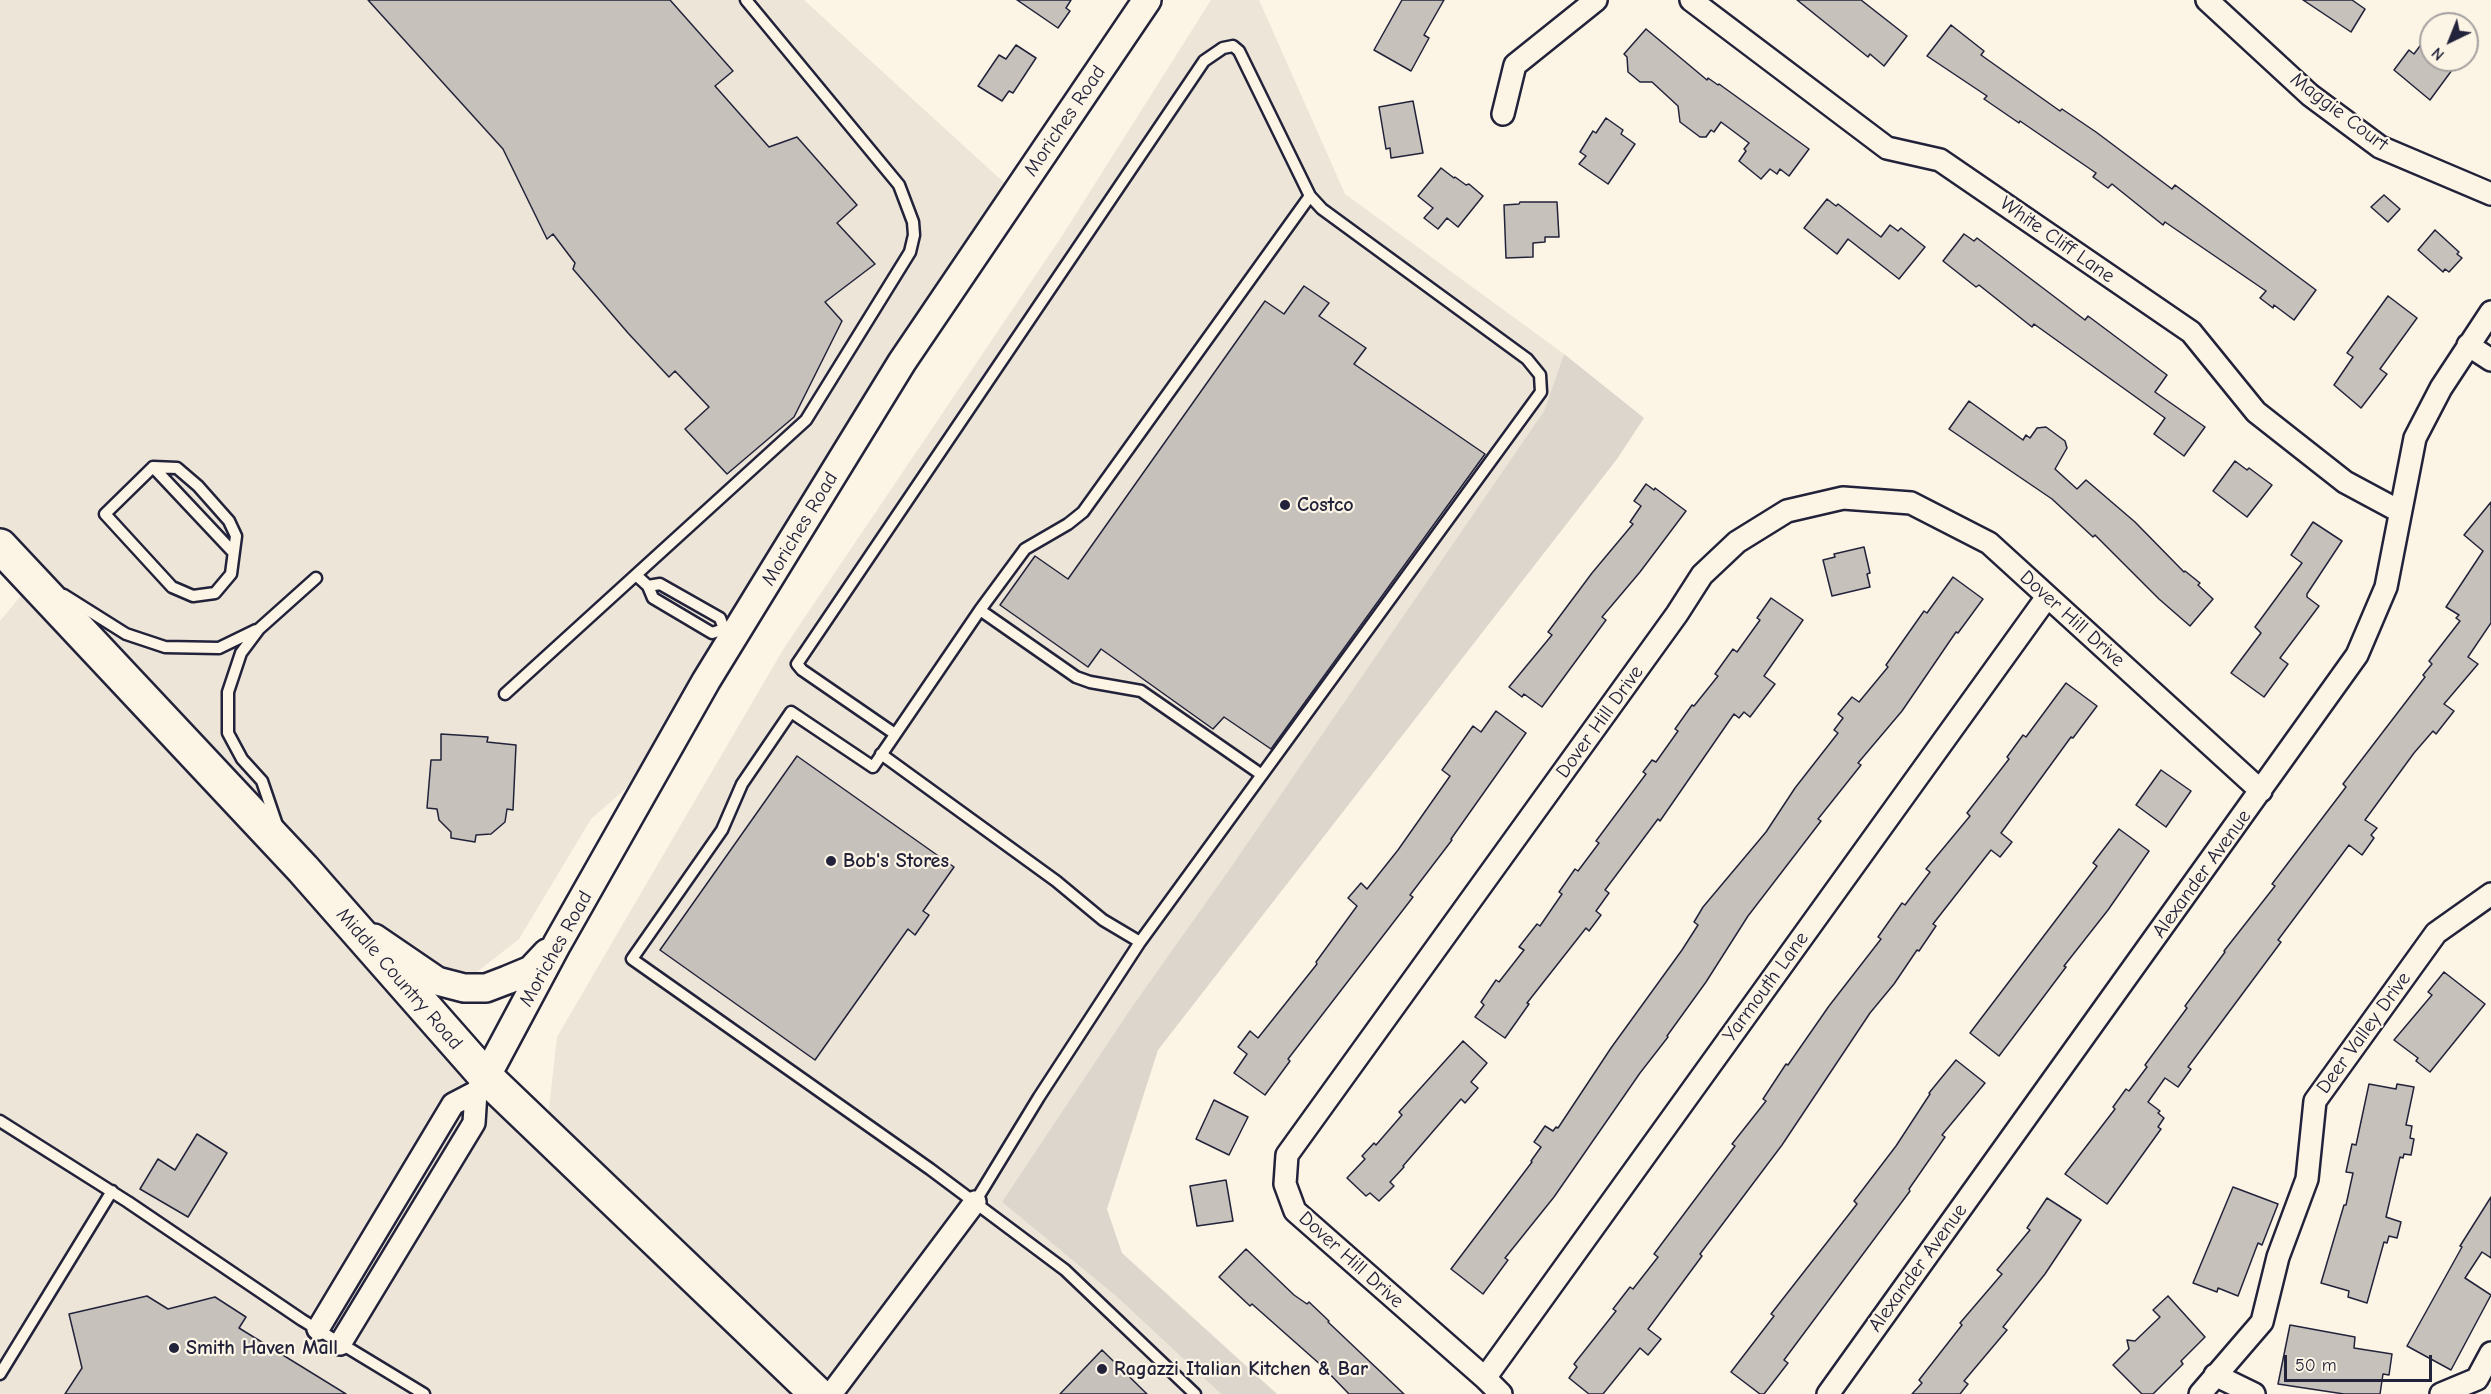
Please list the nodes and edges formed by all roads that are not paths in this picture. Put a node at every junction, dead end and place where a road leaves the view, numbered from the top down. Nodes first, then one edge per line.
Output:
1 (746, 0) edge
2 (1147, 0) edge
3 (1596, 0) edge
4 (1691, 0) edge
5 (2207, 0) edge
6 (1503, 114) dead end
7 (2491, 194) edge
8 (1310, 196) junction
9 (2491, 312) edge
10 (2468, 345) junction
11 (2491, 360) edge
12 (153, 467) junction
13 (2399, 511) junction
14 (233, 552) junction
15 (10, 556) edge
16 (636, 575) junction
17 (316, 578) dead end
18 (648, 586) junction
19 (2047, 597) junction
20 (980, 610) junction
21 (259, 629) junction
22 (730, 632) junction
23 (505, 693) dead end
24 (895, 734) junction
25 (882, 754) junction
26 (1262, 775) junction
27 (2261, 791) junction
28 (285, 851) junction
29 (2491, 894) edge
30 (345, 918) junction
31 (1140, 942) junction
32 (557, 944) junction
33 (481, 1084) junction
34 (0, 1121) edge
35 (111, 1191) junction
36 (975, 1202) junction
37 (318, 1329) junction
38 (340, 1344) junction
39 (2491, 1353) edge
40 (0, 1374) edge
41 (2215, 1375) junction
42 (1485, 1378) junction
43 (424, 1394) edge
44 (817, 1394) edge
45 (831, 1394) edge
46 (1195, 1394) edge
47 (1501, 1394) edge
48 (1828, 1394) edge
49 (2200, 1394) edge
50 (2254, 1394) edge
51 (2441, 1394) edge

1 - 16 lane
2 - 22 street, Moriches Road
3 - 6 street
4 - 13 street, White Cliff Lane
5 - 7 street, Maggie Court
8 - 20 lane
8 - 24 lane
8 - 26 lane
9 - 10 street, Alexander Avenue
10 - 11 street
10 - 13 street, Alexander Avenue
12 - 14 lane
12 - 14 lane
12 - 14 lane
13 - 27 street, Alexander Avenue
15 - 21 lane
15 - 28 main road, Middle Country Road
16 - 18 lane
16 - 23 lane
17 - 21 lane
18 - 22 lane
18 - 22 lane
19 - 27 street, Dover Hill Drive
19 - 42 street, Yarmouth Lane
19 - 42 street, Dover Hill Drive
20 - 24 lane
20 - 26 lane
21 - 28 lane
22 - 32 street, Moriches Road
24 - 25 lane
25 - 31 lane
25 - 36 lane
26 - 31 lane
27 - 48 street, Alexander Avenue
28 - 30 main road, Middle Country Road
29 - 41 street, Deer Valley Drive
30 - 32 street
30 - 33 main road, Middle Country Road
31 - 36 lane
32 - 33 street, Moriches Road
33 - 37 street
33 - 38 street
33 - 44 main road, Middle Country Road
34 - 35 lane
35 - 37 lane
35 - 40 lane
36 - 45 street
36 - 46 lane
37 - 38 lane
38 - 43 lane
39 - 51 street
41 - 49 street, Deer Valley Drive
41 - 50 street
42 - 47 street, Dover Hill Drive

